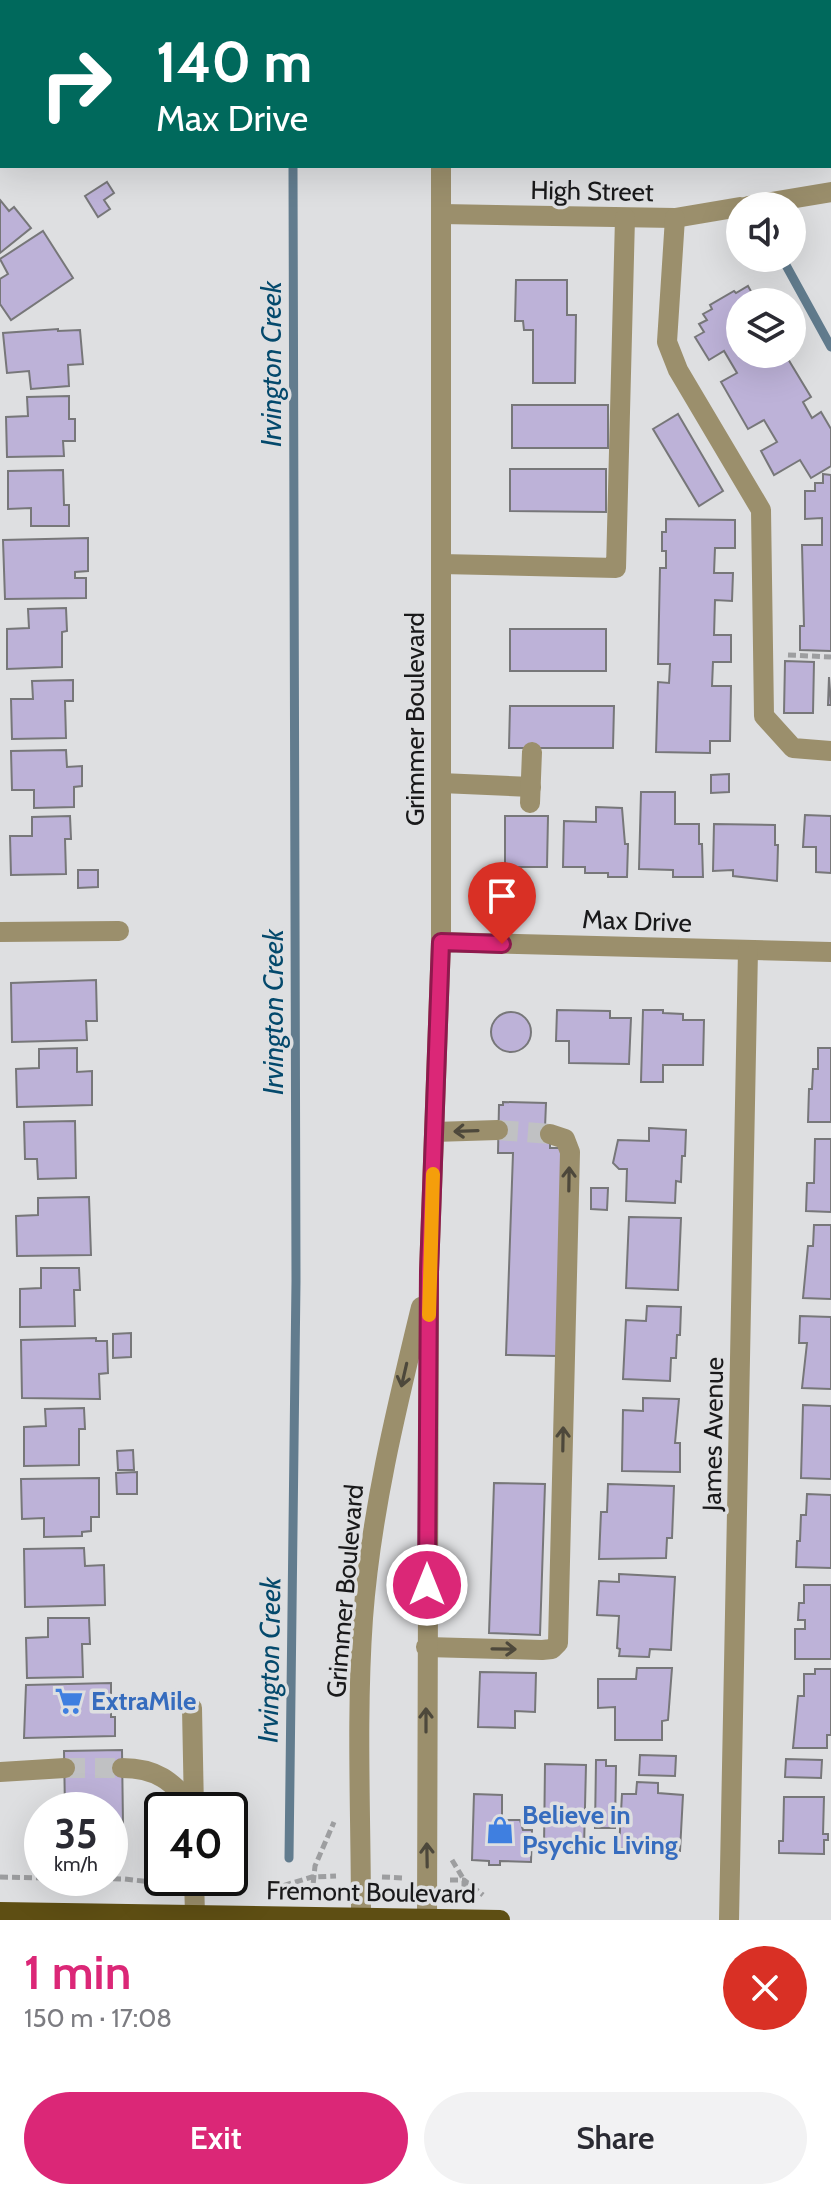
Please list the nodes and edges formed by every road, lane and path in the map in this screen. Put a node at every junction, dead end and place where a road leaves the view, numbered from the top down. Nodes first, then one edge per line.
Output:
1 (441, 168) edge
2 (831, 192) edge
3 (806, 196) edge
4 (726, 209) edge
5 (442, 214) junction
6 (625, 218) junction
7 (675, 218) junction
8 (441, 564) junction
9 (763, 654) junction
10 (831, 657) edge
11 (831, 751) edge
12 (532, 752) dead end
13 (441, 783) junction
14 (119, 931) dead end
15 (0, 932) edge
16 (441, 942) junction
17 (748, 950) junction
18 (831, 952) edge
19 (498, 1130) tunnel mouth
20 (434, 1132) junction
21 (550, 1134) dead end
22 (429, 1272) junction
23 (426, 1647) junction
24 (192, 1708) dead end
25 (65, 1768) tunnel mouth
26 (122, 1768) tunnel mouth
27 (0, 1772) edge
28 (181, 1792) edge
29 (194, 1792) edge
30 (361, 1876) junction
31 (0, 1877) edge
32 (24, 1878) edge
33 (427, 1879) junction
34 (269, 1889) dead end
35 (194, 1896) edge
36 (497, 1910) edge
37 (0, 1912) edge
38 (195, 1915) junction
39 (361, 1918) edge
40 (427, 1919) edge
41 (729, 1920) edge

1 - 5 street, Grimmer Boulevard
2 - 3 street
4 - 7 street, High Street
5 - 6 street, High Street
5 - 8 street, Grimmer Boulevard
6 - 7 street, High Street
6 - 8 street
7 - 9 street
8 - 13 street, Grimmer Boulevard
9 - 10 path
9 - 11 street
12 - 13 street
13 - 16 street, Grimmer Boulevard
14 - 15 street
16 - 17 street, Max Drive
16 - 20 street, Grimmer Boulevard
17 - 18 street, Max Drive
17 - 41 street, James Avenue
19 -> 20 street
20 - 22 street, Grimmer Boulevard
23 -> 21 street
22 - 23 street, Grimmer Boulevard
22 -> 30 street, Grimmer Boulevard
33 -> 23 street, Grimmer Boulevard
24 - 29 street
25 - 27 street
26 - 28 street
30 - 33 path
30 - 34 path
30 - 39 street, Grimmer Boulevard
31 - 32 path
33 - 36 path
33 - 40 street, Grimmer Boulevard
35 - 38 street
36 - 40 main road, Fremont Boulevard
37 - 38 main road, Fremont Boulevard
38 - 39 main road, Fremont Boulevard
39 - 40 main road, Fremont Boulevard

